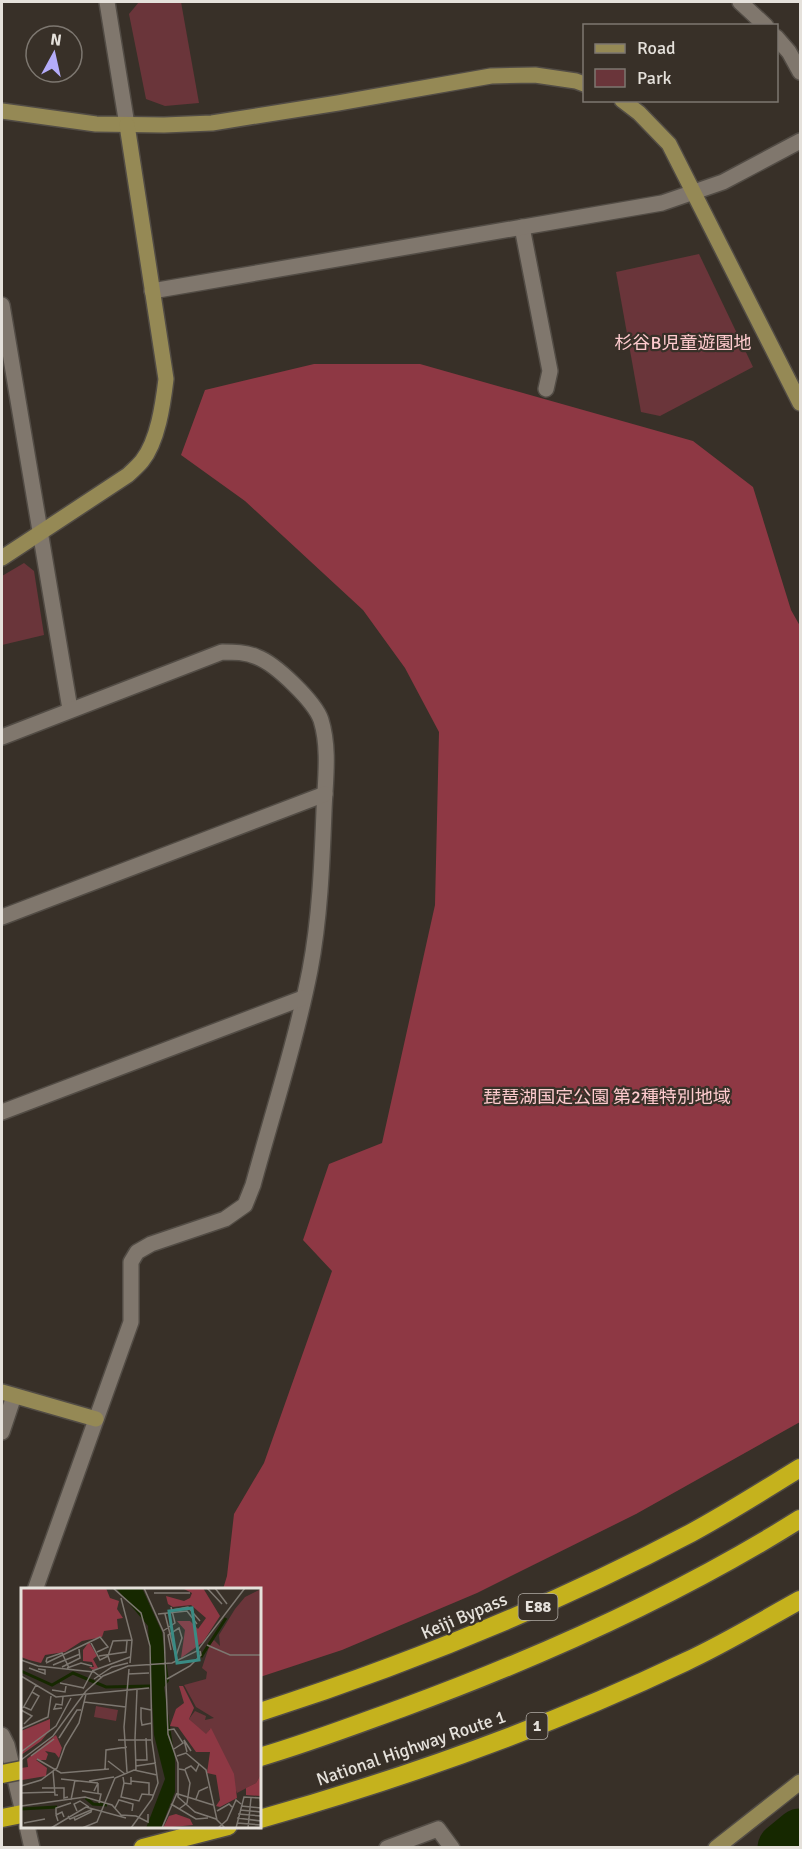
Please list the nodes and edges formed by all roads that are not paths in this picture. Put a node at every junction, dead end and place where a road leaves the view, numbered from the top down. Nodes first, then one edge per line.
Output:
1 (107, 2) edge
2 (740, 2) edge
3 (764, 24) edge
4 (778, 38) edge
5 (801, 72) edge
6 (583, 83) edge
7 (625, 102) edge
8 (2, 111) edge
9 (127, 125) junction
10 (801, 141) edge
11 (693, 192) junction
12 (522, 227) junction
13 (152, 291) junction
14 (2, 304) edge
15 (546, 389) dead end
16 (801, 404) edge
17 (40, 534) junction
18 (2, 558) edge
19 (70, 709) junction
20 (2, 737) edge
21 (325, 794) junction
22 (2, 917) edge
23 (303, 998) junction
24 (2, 1112) edge
25 (8, 1394) edge
26 (96, 1419) junction
27 (2, 1432) edge
28 (801, 1468) edge
29 (801, 1519) edge
30 (36, 1588) edge
31 (801, 1600) edge
32 (261, 1712) edge
33 (2, 1735) edge
34 (261, 1757) edge
35 (21, 1770) edge
36 (2, 1774) edge
37 (801, 1782) edge
38 (21, 1804) edge
39 (21, 1814) edge
40 (2, 1818) edge
41 (261, 1819) edge
42 (27, 1828) edge
43 (224, 1828) edge
44 (32, 1848) edge
45 (143, 1848) edge
46 (387, 1848) edge
47 (452, 1848) edge
48 (716, 1848) edge

1 - 9 street
2 - 3 street
4 - 5 street
6 - 9 street
7 - 11 street
8 - 9 street
9 - 13 street
10 - 11 street
11 - 12 street
11 - 16 street
12 - 13 street
12 - 15 street
13 - 17 street
14 - 17 street
17 - 18 street
17 - 19 street
19 - 20 street
19 - 21 street
21 - 22 street
21 - 23 street
23 - 24 street
23 - 26 street
25 - 26 street
25 - 27 street
26 - 30 street
28 - 32 highway, Keiji Bypass / E88
29 - 34 highway, E88
31 - 41 highway, National Highway Route 1 / 1
33 - 38 street
35 - 36 highway, bridge
37 - 48 street
39 - 40 highway
42 - 44 street
43 - 45 highway
46 - 47 street

